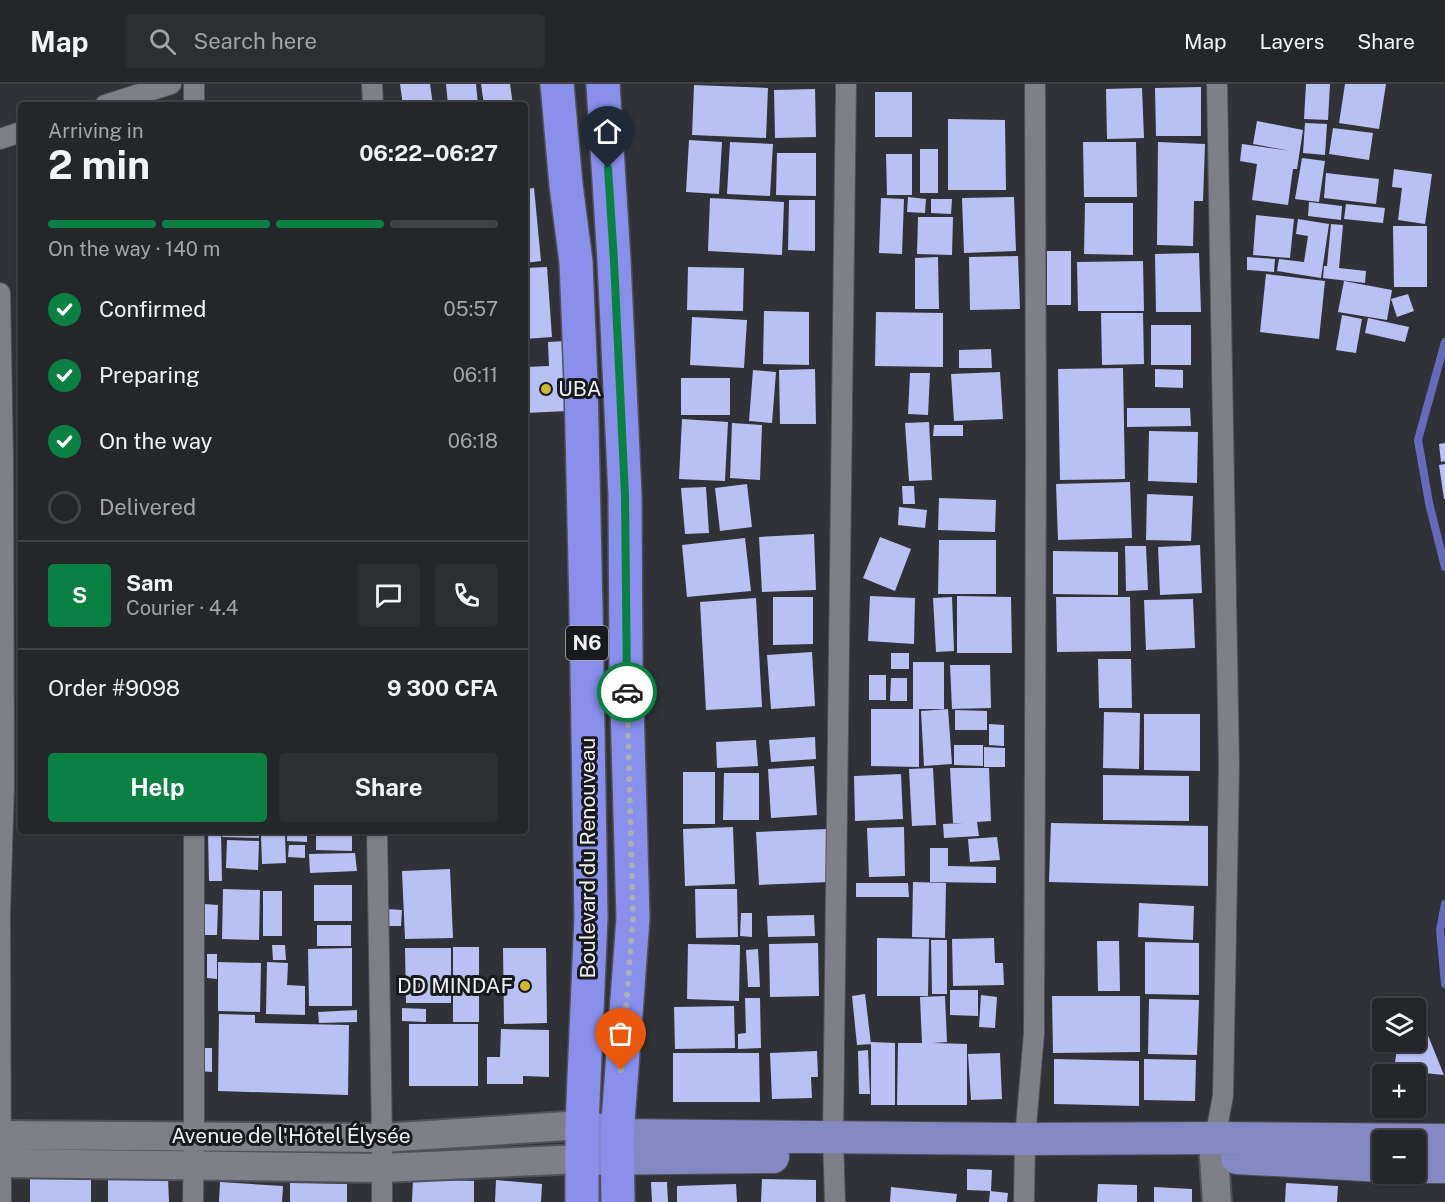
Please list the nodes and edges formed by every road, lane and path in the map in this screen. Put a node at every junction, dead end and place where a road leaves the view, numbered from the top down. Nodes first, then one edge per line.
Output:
1 (171, 84) edge
2 (194, 84) edge
3 (372, 84) edge
4 (557, 84) edge
5 (603, 84) edge
6 (846, 84) edge
7 (1035, 84) edge
8 (1217, 84) edge
9 (114, 102) edge
10 (194, 102) edge
11 (373, 102) edge
12 (18, 133) edge
13 (0, 139) edge
14 (614, 261) junction
15 (576, 262) junction
16 (0, 293) edge
17 (194, 834) edge
18 (377, 834) edge
19 (631, 838) junction
20 (591, 839) junction
21 (582, 1125) junction
22 (1, 1135) edge
23 (194, 1137) junction
24 (382, 1138) junction
25 (1445, 1140) edge
26 (617, 1147) junction
27 (833, 1147) junction
28 (1215, 1148) junction
29 (1025, 1149) junction
30 (582, 1159) junction
31 (1, 1163) edge
32 (1372, 1165) edge
33 (194, 1166) junction
34 (1426, 1167) edge
35 (1445, 1167) edge
36 (382, 1168) junction
37 (1, 1202) edge
38 (193, 1202) edge
39 (382, 1202) edge
40 (582, 1202) edge
41 (618, 1202) edge
42 (835, 1202) edge
43 (1024, 1202) edge
44 (1218, 1202) edge

1 - 9 street
2 - 10 street
3 - 11 street
4 - 15 highway, Boulevard du Renouveau / N6
5 - 14 highway, Boulevard du Renouveau / N6
6 - 27 street
7 - 29 street
8 - 28 street
12 - 13 street
14 - 15 highway
14 - 19 highway, Boulevard du Renouveau / N6
15 - 20 highway, Boulevard du Renouveau / N6
16 - 22 street
17 - 23 street
18 - 24 street
19 - 20 highway
19 - 26 highway, Boulevard du Renouveau / N6
20 - 21 highway, Boulevard du Renouveau / N6
21 - 24 street, Avenue de l'Hôtel Élysée
21 - 26 main road
21 - 30 highway, Boulevard du Renouveau / N6
22 - 23 street, Avenue de l'Hôtel Élysée
22 - 31 street
23 - 24 street, Avenue de l'Hôtel Élysée
23 - 33 street
24 - 36 street
25 - 28 main road
26 - 27 main road
26 - 30 main road
26 - 41 highway, Boulevard du Renouveau / N6
27 - 29 main road
27 - 42 street
28 - 29 main road
28 - 32 main road
28 - 44 street
29 - 43 street
30 - 36 street, Avenue de l'Hôtel Élysée
30 - 40 highway, Boulevard du Renouveau / N6
31 - 33 street, Avenue de l'Hôtel Élysée
31 - 37 street
33 - 36 street, Avenue de l'Hôtel Élysée
33 - 38 street
34 - 35 main road
36 - 39 street

